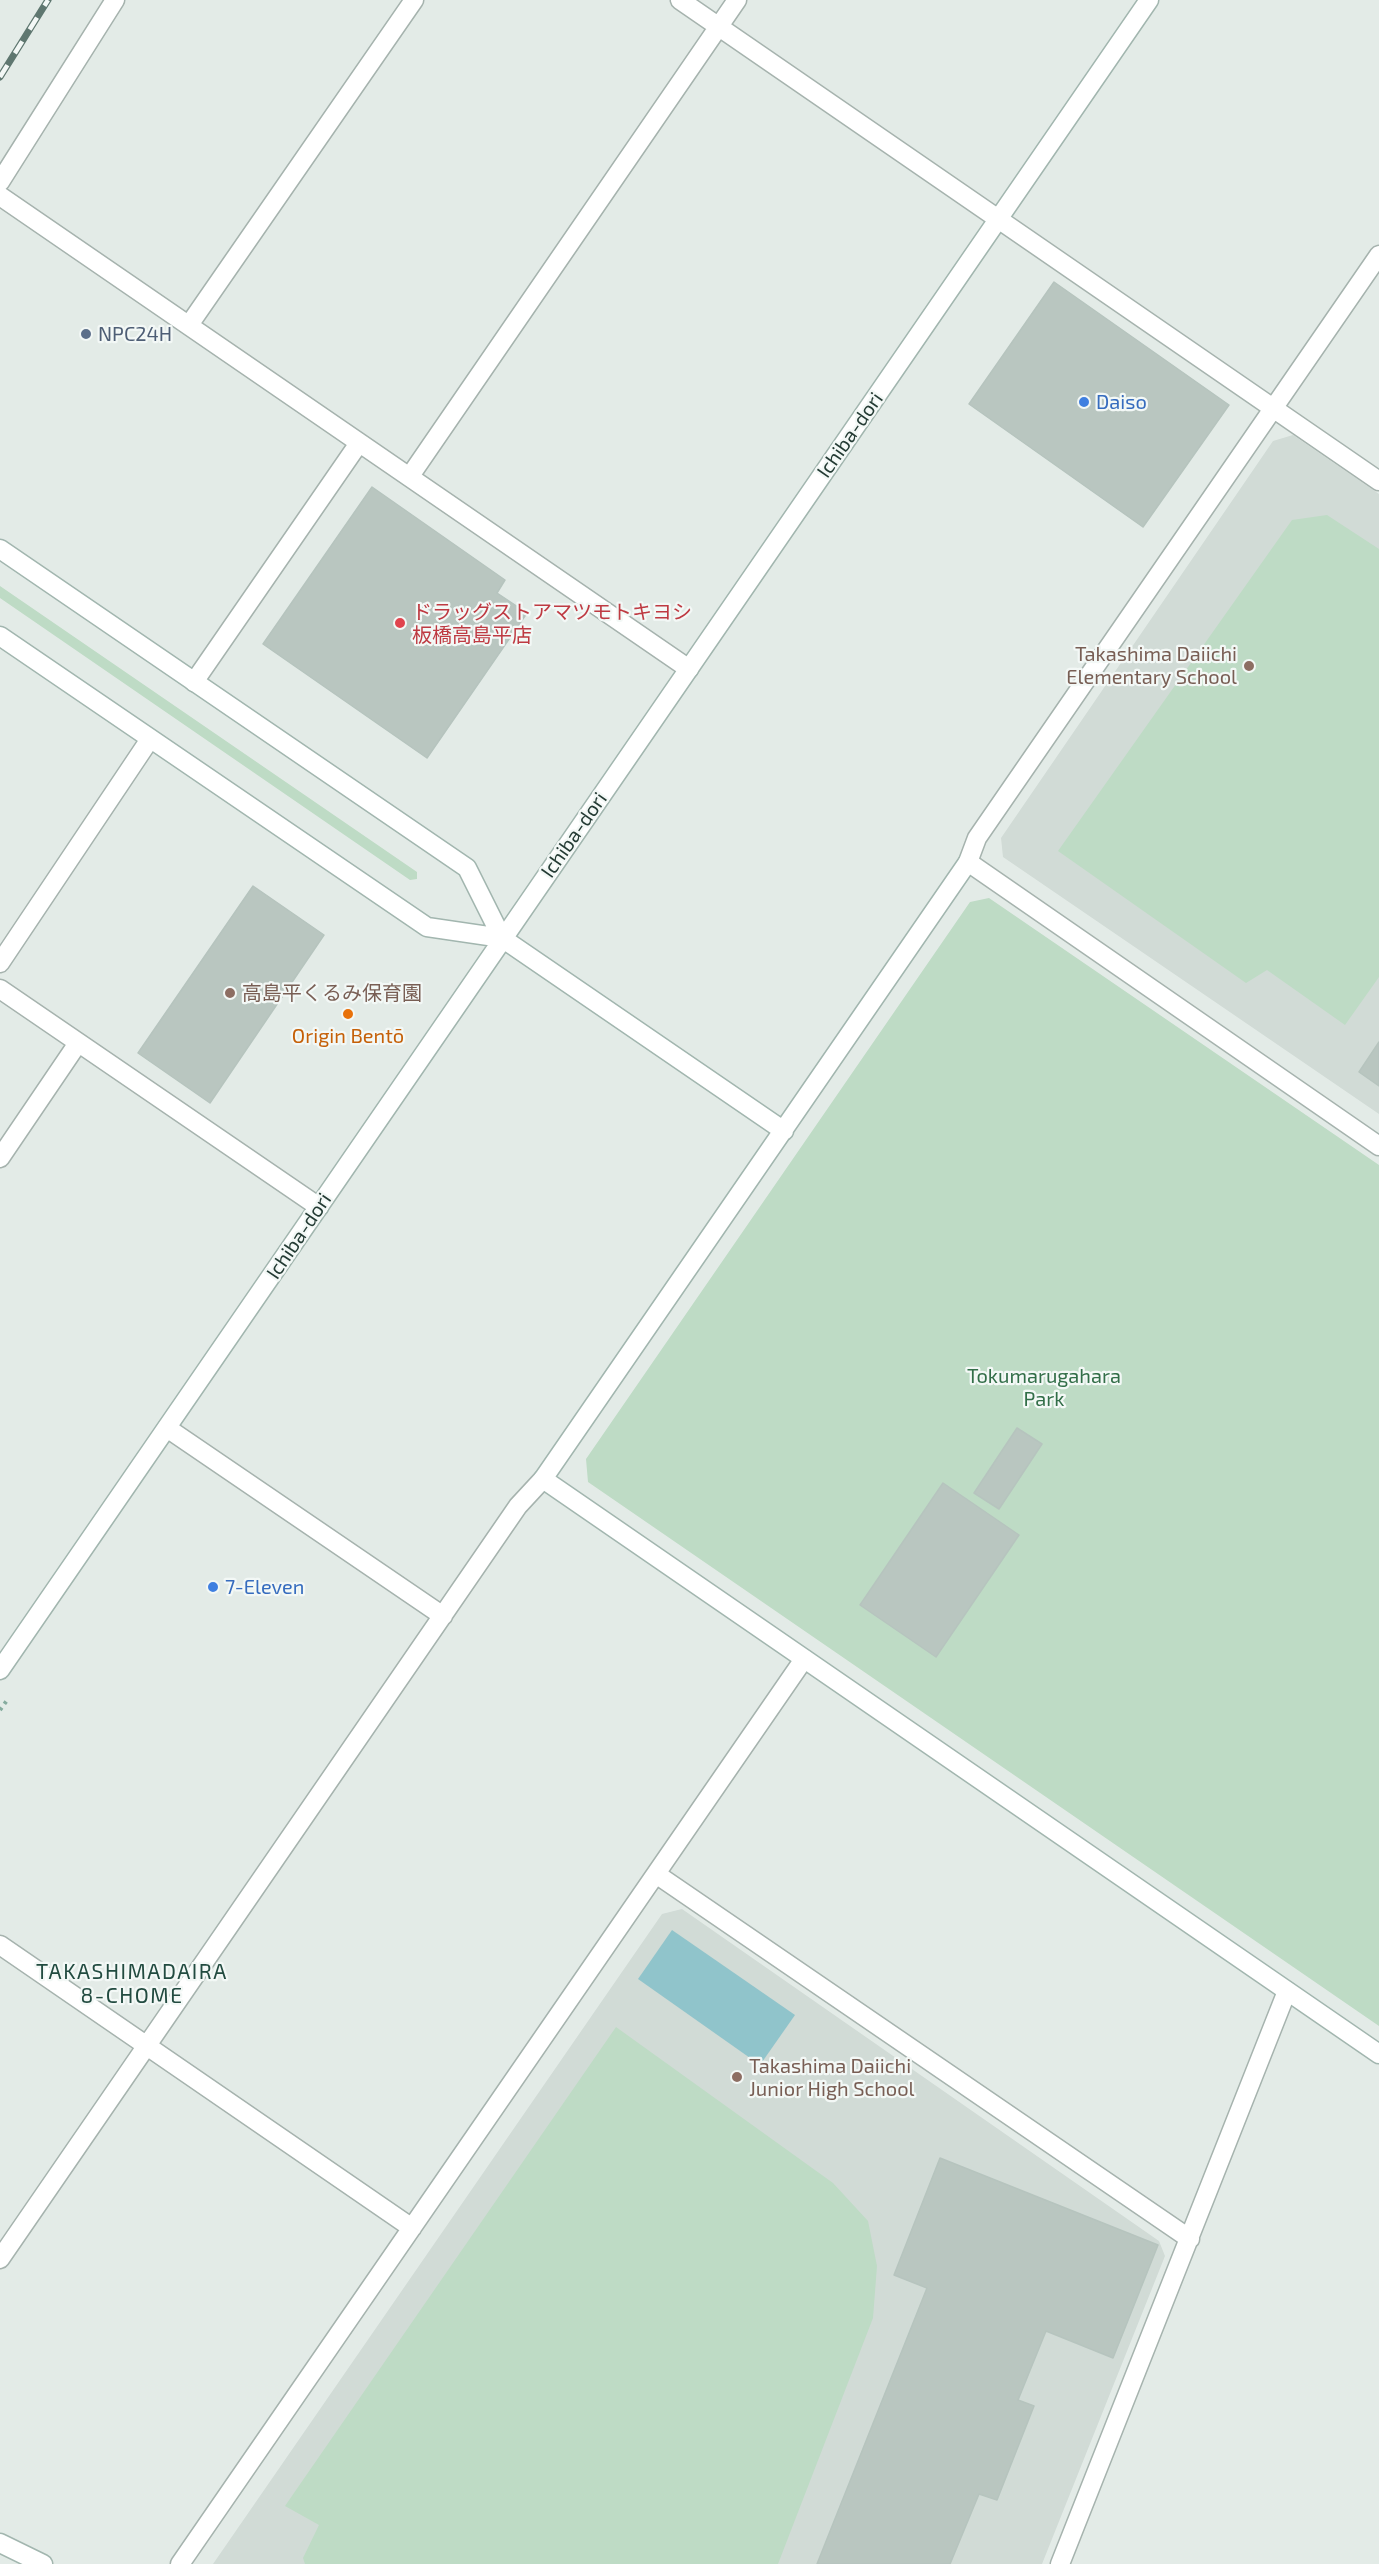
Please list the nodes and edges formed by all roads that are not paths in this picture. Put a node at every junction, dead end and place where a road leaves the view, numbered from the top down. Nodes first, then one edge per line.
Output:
1 (115, 0) edge
2 (414, 0) edge
3 (681, 0) edge
4 (737, 0) edge
5 (1149, 0) edge
6 (719, 26) junction
7 (0, 182) edge
8 (0, 196) edge
9 (999, 218) junction
10 (1379, 255) edge
11 (189, 325) junction
12 (1273, 409) junction
13 (359, 442) junction
14 (410, 476) junction
15 (1379, 481) edge
16 (0, 549) edge
17 (0, 636) edge
18 (689, 669) junction
19 (194, 682) junction
20 (150, 739) junction
21 (968, 862) junction
22 (502, 938) junction
23 (0, 963) edge
24 (0, 989) edge
25 (78, 1043) junction
26 (784, 1131) junction
27 (1379, 1146) edge
28 (0, 1158) edge
29 (319, 1207) junction
30 (167, 1428) junction
31 (543, 1479) junction
32 (443, 1616) junction
33 (3, 1658) edge
34 (804, 1659) junction
35 (656, 1874) junction
36 (0, 1945) edge
37 (1287, 1991) junction
38 (147, 2046) junction
39 (1379, 2054) edge
40 (412, 2228) junction
41 (1190, 2239) junction
42 (0, 2259) edge
43 (0, 2543) edge
44 (43, 2564) edge
45 (180, 2564) edge
46 (1060, 2564) edge

1 - 7 street
2 - 11 street
3 - 6 street
4 - 6 street
5 - 9 street, Ichiba-dori
6 - 9 street
6 - 14 street
8 - 11 street
9 - 12 street
9 - 18 street, Ichiba-dori
10 - 12 street
11 - 13 street
12 - 15 street
12 - 21 street
13 - 14 street
13 - 19 street
14 - 18 street
16 - 19 street
17 - 20 street
18 - 22 street, Ichiba-dori
19 - 22 street
20 - 22 street
20 - 23 street
21 - 26 street
21 - 27 street
22 - 26 street
22 - 29 street, Ichiba-dori
24 - 25 street
25 - 28 street
25 - 29 street
26 - 31 street
29 - 30 street, Ichiba-dori
30 - 32 street
30 - 33 street, Ichiba-dori
31 - 32 street
31 - 34 street
32 - 38 street
34 - 35 street
34 - 37 street
35 - 40 street
35 - 41 street
36 - 38 street
37 - 39 street
37 - 41 street
38 - 40 street
38 - 42 street
40 - 45 street
41 - 46 street
43 - 44 street

